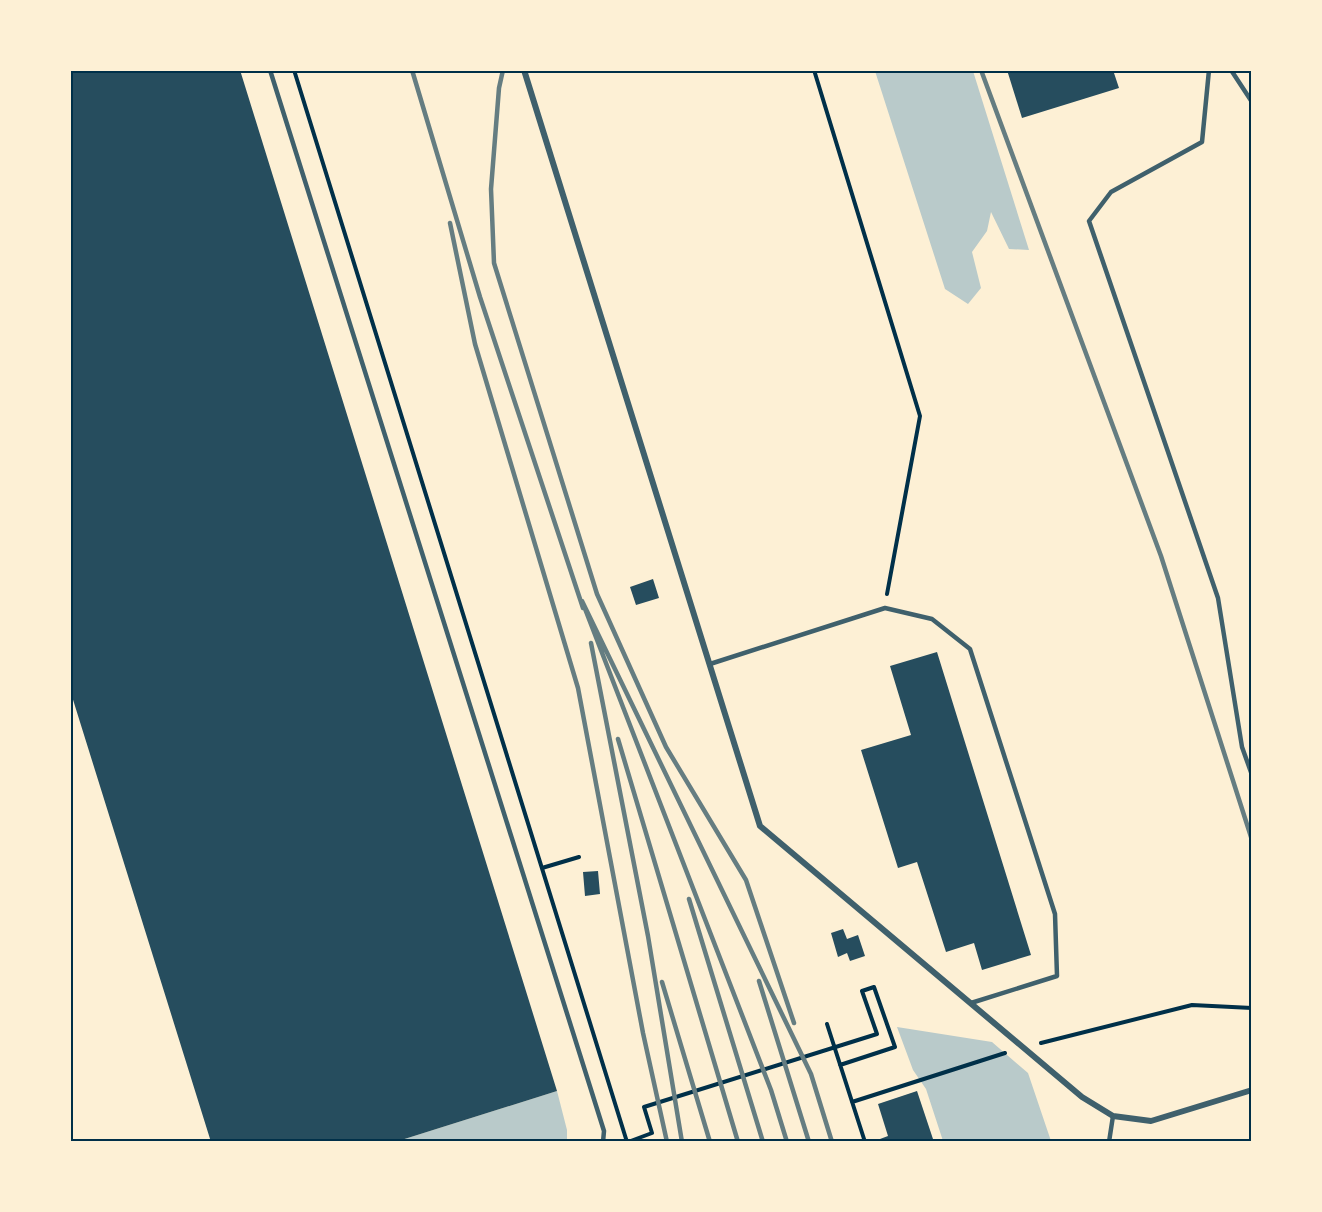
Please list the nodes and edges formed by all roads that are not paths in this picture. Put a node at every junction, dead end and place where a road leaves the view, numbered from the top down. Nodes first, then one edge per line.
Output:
1 (270, 70) edge
2 (524, 70) edge
3 (1209, 70) edge
4 (1231, 70) edge
5 (1251, 102) edge
6 (710, 664) junction
7 (1251, 775) edge
8 (971, 1003) junction
9 (1251, 1090) edge
10 (1113, 1116) junction
11 (603, 1142) edge
12 (1109, 1142) edge

1 - 11 lane
2 - 6 street
3 - 7 lane
4 - 5 lane
6 - 8 street
6 - 8 lane
8 - 10 street
9 - 10 street
10 - 12 lane

